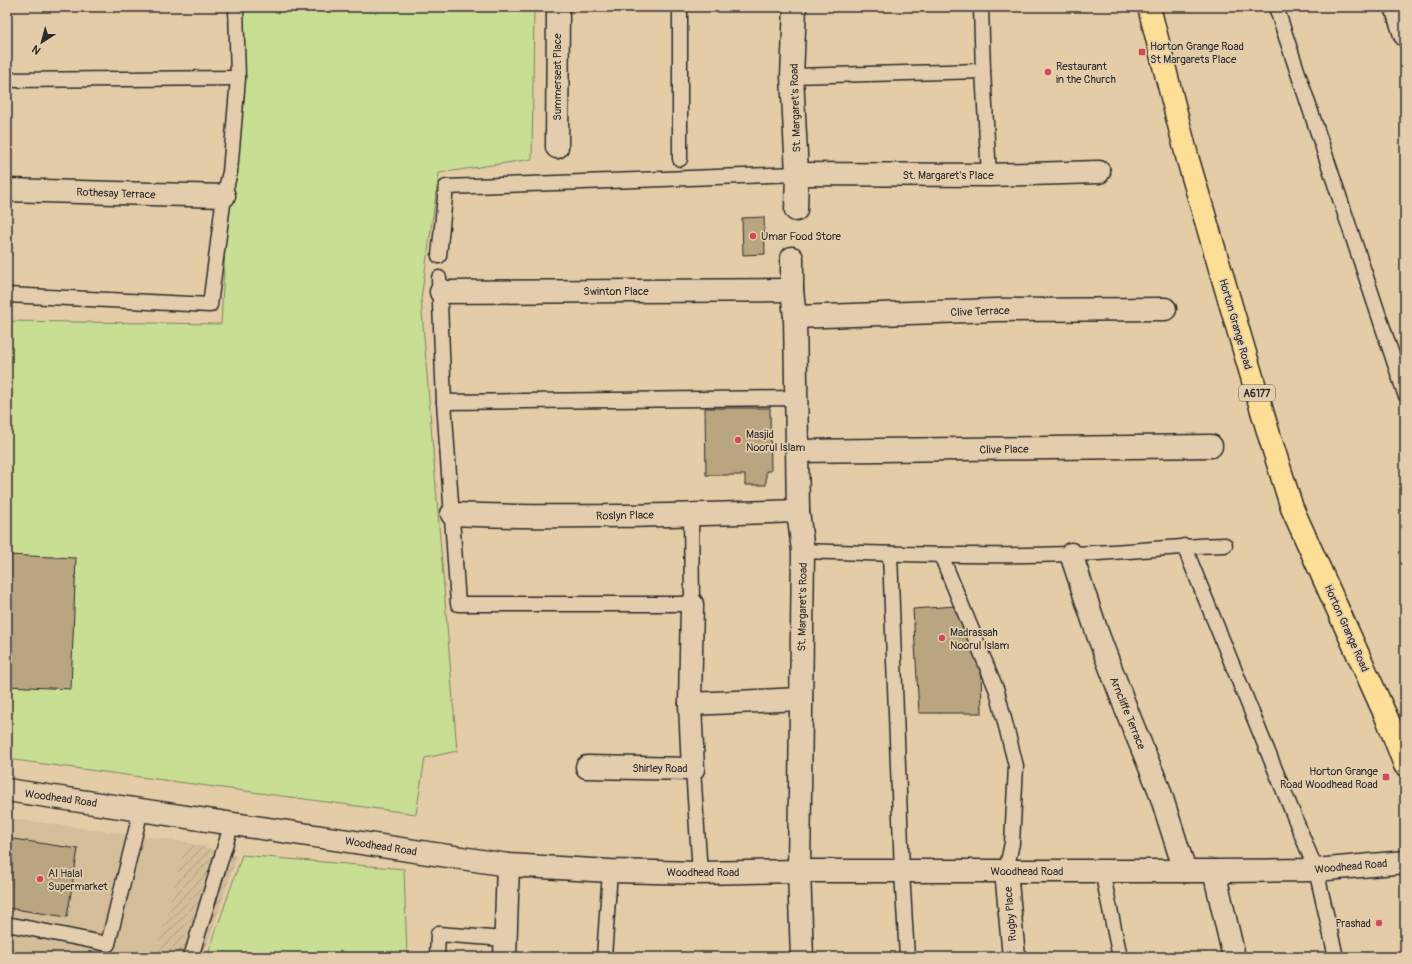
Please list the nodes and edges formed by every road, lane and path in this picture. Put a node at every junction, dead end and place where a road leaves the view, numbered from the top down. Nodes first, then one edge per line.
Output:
1 (236, 7) edge
2 (558, 7) edge
3 (680, 7) edge
4 (794, 7) edge
5 (981, 7) edge
6 (1149, 7) edge
7 (1276, 7) edge
8 (1396, 7) edge
9 (1405, 35) edge
10 (983, 71) junction
11 (792, 76) junction
12 (238, 78) junction
13 (7, 80) edge
14 (557, 147) dead end
15 (680, 159) dead end
16 (1099, 172) dead end
17 (797, 174) junction
18 (989, 175) junction
19 (7, 190) edge
20 (224, 196) junction
21 (796, 210) dead end
22 (439, 256) dead end
23 (792, 258) dead end
24 (440, 285) joint
25 (792, 290) junction
26 (7, 296) edge
27 (1165, 309) dead end
28 (795, 317) junction
29 (1405, 394) edge
30 (796, 398) junction
31 (444, 402) junction
32 (1211, 446) dead end
33 (797, 451) junction
34 (798, 511) junction
35 (452, 514) junction
36 (691, 514) junction
37 (1225, 545) dead end
38 (1184, 546) junction
39 (803, 551) junction
40 (890, 554) junction
41 (1071, 554) junction
42 (941, 555) junction
43 (692, 604) junction
44 (801, 699) junction
45 (690, 704) junction
46 (1405, 765) edge
47 (587, 767) dead end
48 (693, 769) junction
49 (7, 790) edge
50 (141, 810) junction
51 (232, 823) junction
52 (1405, 862) edge
53 (508, 865) junction
54 (1316, 870) junction
55 (610, 871) junction
56 (799, 871) junction
57 (1006, 871) junction
58 (1102, 871) junction
59 (1185, 871) junction
60 (1214, 871) junction
61 (902, 872) junction
62 (700, 873) junction
63 (7, 924) edge
64 (505, 948) edge
65 (191, 957) edge
66 (437, 957) edge
67 (604, 957) edge
68 (802, 957) edge
69 (907, 957) edge
70 (1014, 957) edge
71 (1120, 957) edge
72 (1234, 957) edge
73 (1336, 957) edge

1 - 12 lane
2 - 14 street, Summerseat Place
3 - 15 lane
4 - 11 street, St. Margaret's Road
5 - 10 lane
6 - 46 main road, Horton Grange Road / A6177
7 - 29 lane
8 - 9 street
10 - 11 lane
10 - 18 lane
11 - 17 street, St. Margaret's Road
12 - 13 lane
12 - 20 lane
16 - 18 street, St. Margaret's Place
17 - 18 street, St. Margaret's Place
17 - 21 street, St. Margaret's Road
17 - 22 lane
19 - 20 street, Rothesay Terrace
20 - 26 lane
23 - 25 street, St. Margaret's Road
24 - 25 street, Swinton Place
24 - 31 lane
25 - 28 street, St. Margaret's Road
27 - 28 street, Clive Terrace
28 - 30 street, St. Margaret's Road
30 - 31 lane
30 - 33 street, St. Margaret's Road
31 - 35 lane
32 - 33 street, Clive Place
33 - 34 street, St. Margaret's Road
34 - 36 street, Roslyn Place
34 - 39 street, St. Margaret's Road
35 - 36 street, Roslyn Place
35 - 43 lane
36 - 43 lane
37 - 38 lane
38 - 41 lane
38 - 54 lane
39 - 40 lane
39 - 44 street, St. Margaret's Road
40 - 42 lane
40 - 61 lane
41 - 42 lane
41 - 59 street, Arncliffe Terrace
42 - 57 lane
43 - 45 street, Shirley Road
44 - 45 street
44 - 56 street, St. Margaret's Road
45 - 48 street, Shirley Road
47 - 48 street, Shirley Road
48 - 62 lane
49 - 50 street, Woodhead Road
50 - 51 street, Woodhead Road
50 - 63 lane
51 - 53 street, Woodhead Road
51 - 65 lane
52 - 54 street, Woodhead Road
53 - 55 street, Woodhead Road
53 - 64 street
54 - 60 street, Woodhead Road
54 - 73 lane
55 - 62 street, Woodhead Road
55 - 67 lane
56 - 61 street, Woodhead Road
56 - 62 street, Woodhead Road
56 - 68 street, St. Margaret's Road
57 - 58 street, Woodhead Road
57 - 61 street, Woodhead Road
57 - 70 street, Rugby Place
58 - 59 street, Woodhead Road
58 - 71 lane
59 - 60 street, Woodhead Road
60 - 72 street
61 - 69 lane
64 - 66 lane

